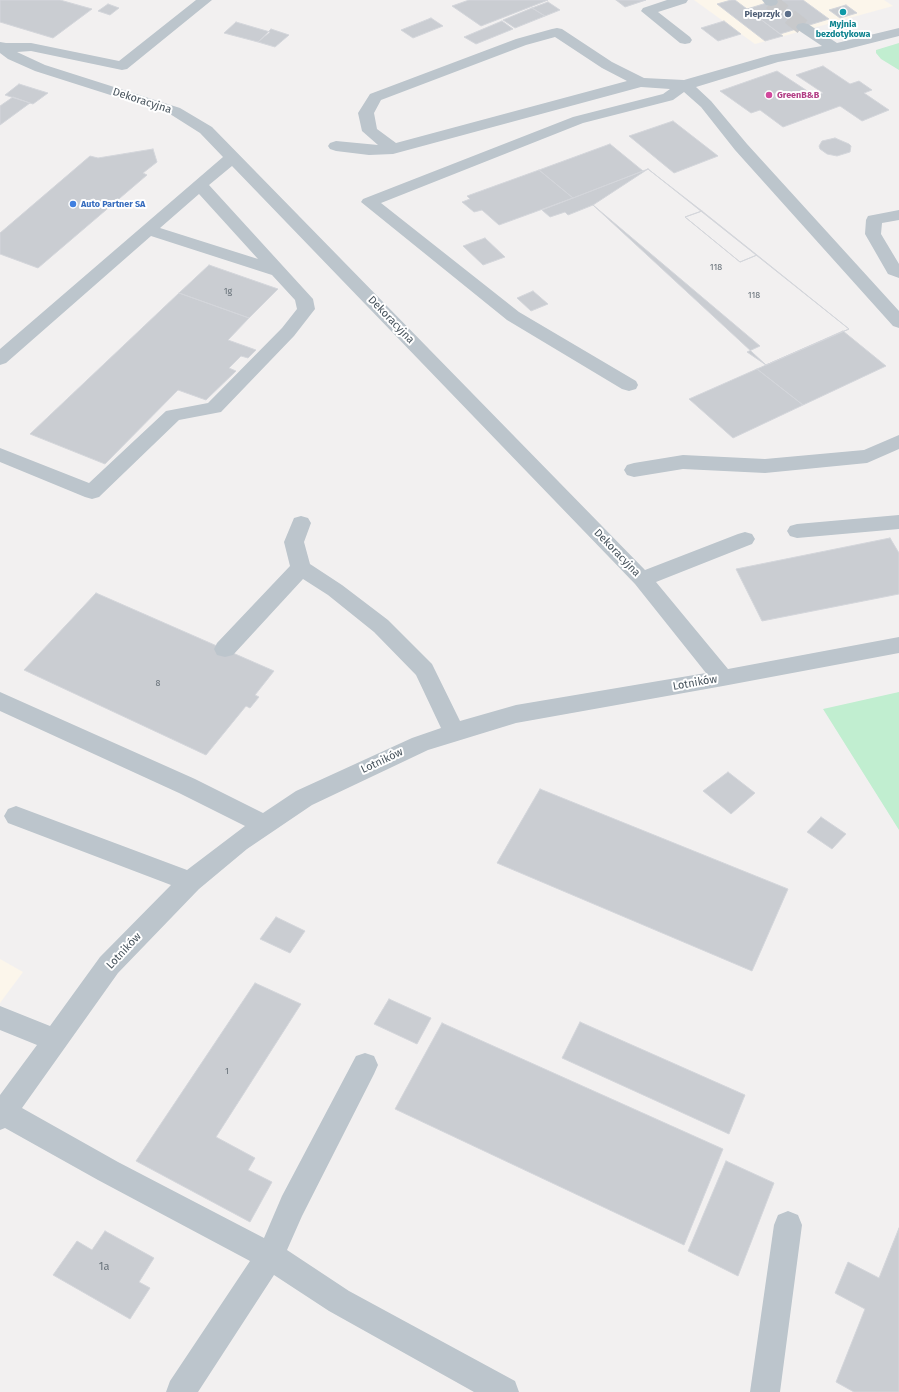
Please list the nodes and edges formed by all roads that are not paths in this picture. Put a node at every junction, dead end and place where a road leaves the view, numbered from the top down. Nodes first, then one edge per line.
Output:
1 (205, 0) edge
2 (681, 0) edge
3 (803, 27) tunnel mouth
4 (899, 32) edge
5 (685, 40) dead end
6 (1, 47) edge
7 (834, 47) junction
8 (641, 82) junction
9 (685, 85) junction
10 (336, 146) dead end
11 (394, 149) junction
12 (232, 157) junction
13 (200, 185) junction
14 (899, 215) edge
15 (149, 230) junction
16 (280, 272) junction
17 (899, 273) edge
18 (899, 322) edge
19 (0, 359) edge
20 (629, 386) dead end
21 (899, 441) edge
22 (0, 455) edge
23 (634, 470) dead end
24 (899, 522) edge
25 (301, 523) dead end
26 (797, 531) dead end
27 (745, 539) dead end
28 (302, 568) junction
29 (642, 579) junction
30 (899, 645) edge
31 (225, 649) dead end
32 (723, 678) junction
33 (0, 701) edge
34 (454, 732) junction
35 (16, 816) dead end
36 (265, 825) junction
37 (190, 882) junction
38 (0, 1018) edge
39 (55, 1040) junction
40 (365, 1066) dead end
41 (2, 1115) edge
42 (788, 1225) dead end
43 (270, 1256) junction
44 (181, 1392) edge
45 (504, 1392) edge
46 (765, 1392) edge

1 - 6 street
2 - 5 street
3 - 7 street
4 - 7 street
6 - 12 street, Dekoracyjna
7 - 9 street
8 - 9 street
8 - 11 street
8 - 11 street
9 - 18 street
9 - 20 street
10 - 11 street
12 - 13 street
12 - 29 street, Dekoracyjna
13 - 15 street
13 - 16 street
14 - 17 street
15 - 16 street
15 - 19 street
16 - 22 street
21 - 23 street
24 - 26 street
25 - 28 street
27 - 29 street
28 - 31 street
28 - 34 street
29 - 32 street, Dekoracyjna
30 - 32 street, Lotników
32 - 34 street, Lotników
33 - 36 street
34 - 36 street, Lotników
35 - 37 street
36 - 37 street, Lotników
37 - 39 street, Lotników
38 - 39 street
39 - 41 street, Lotników
40 - 43 street
41 - 43 street
42 - 46 street
43 - 44 street
43 - 45 street

